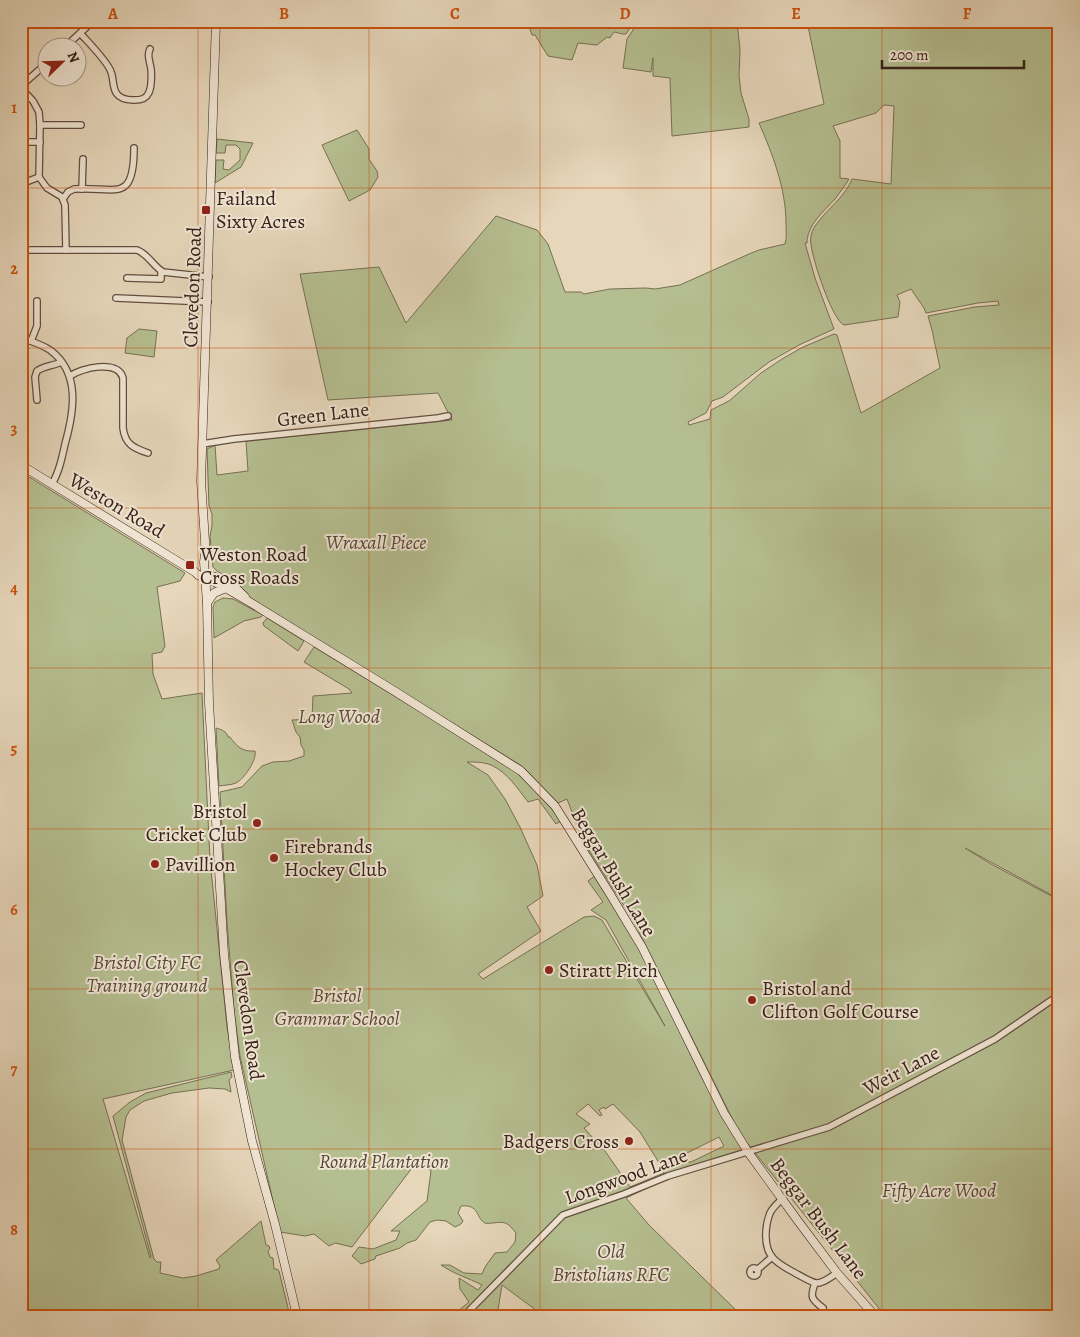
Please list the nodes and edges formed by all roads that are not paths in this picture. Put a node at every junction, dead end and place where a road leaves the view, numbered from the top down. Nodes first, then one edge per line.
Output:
1 (93, 21) edge
2 (216, 21) edge
3 (80, 32) junction
4 (74, 38) edge
5 (147, 53) dead end
6 (38, 71) edge
7 (21, 87) edge
8 (117, 95) junction
9 (112, 100) dead end
10 (40, 125) junction
11 (81, 125) dead end
12 (21, 142) edge
13 (40, 142) junction
14 (136, 151) dead end
15 (85, 162) dead end
16 (39, 177) junction
17 (21, 184) edge
18 (82, 189) junction
19 (62, 199) junction
20 (21, 250) edge
21 (66, 250) junction
22 (162, 272) junction
23 (209, 277) junction
24 (127, 278) dead end
25 (116, 298) dead end
26 (208, 302) junction
27 (44, 306) dead end
28 (21, 338) edge
29 (31, 341) junction
30 (61, 362) junction
31 (70, 376) junction
32 (37, 400) dead end
33 (448, 416) dead end
34 (202, 444) junction
35 (143, 453) dead end
36 (21, 465) edge
37 (52, 484) junction
38 (206, 576) junction
39 (226, 588) junction
40 (248, 601) junction
41 (207, 603) junction
42 (1059, 994) edge
43 (748, 1152) junction
44 (783, 1198) junction
45 (772, 1257) junction
46 (757, 1270) dead end
47 (837, 1273) junction
48 (816, 1283) junction
49 (823, 1308) dead end
50 (297, 1316) edge
51 (464, 1316) edge
52 (875, 1316) edge

1 - 3 street
2 - 23 main road, Clevedon Road
3 - 4 street
3 - 8 street
5 - 8 street
6 - 7 street
7 - 10 street
8 - 9 street
10 - 11 street
10 - 13 street
12 - 13 street
13 - 16 street
14 - 18 street
15 - 18 street
16 - 17 street
16 - 19 street
18 - 19 street
19 - 21 street
20 - 21 street
21 - 22 street
22 - 23 street
22 - 24 street
23 - 26 main road, Clevedon Road
25 - 26 street
26 - 34 main road, Clevedon Road
27 - 29 street
28 - 29 street
29 - 30 street
30 - 31 street
30 - 32 street
31 - 35 street
31 - 37 street
33 - 34 street, Green Lane
34 - 38 main road, Clevedon Road
36 - 37 main road, Weston Road
37 - 38 main road, Weston Road
38 - 39 main road, Beggar Bush Lane
38 - 40 main road, Beggar Bush Lane
38 - 41 main road, Clevedon Road
39 - 40 main road, Beggar Bush Lane
39 - 41 main road
40 - 43 main road, Beggar Bush Lane
41 - 50 main road, Clevedon Road
42 - 43 street, Weir Lane
43 - 44 main road, Beggar Bush Lane
43 - 51 street, Longwood Lane
44 - 45 street
44 - 47 main road, Beggar Bush Lane
45 - 46 street
45 - 48 street
47 - 48 street
47 - 52 main road, Beggar Bush Lane
48 - 49 street

